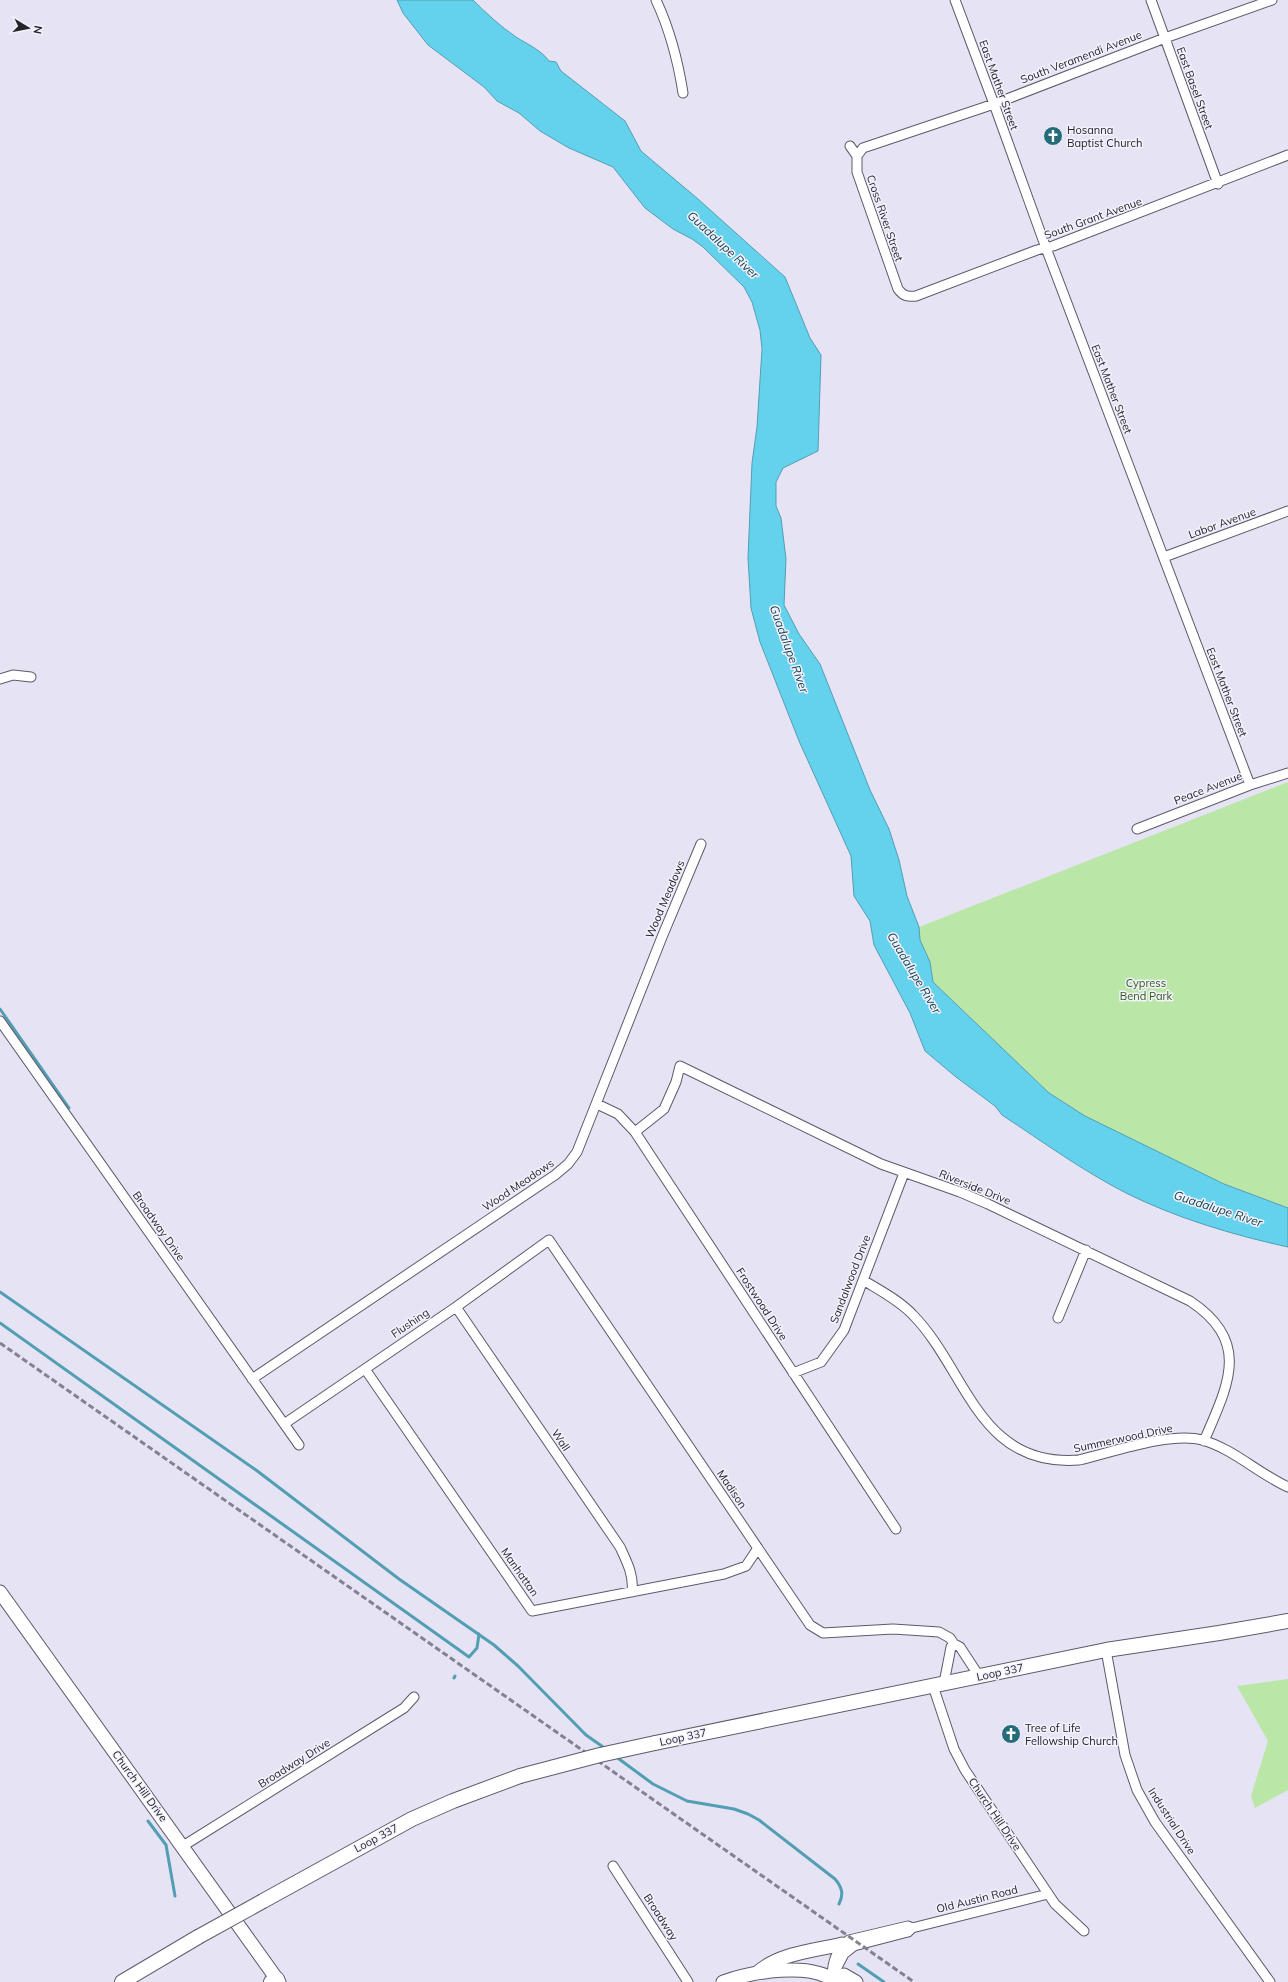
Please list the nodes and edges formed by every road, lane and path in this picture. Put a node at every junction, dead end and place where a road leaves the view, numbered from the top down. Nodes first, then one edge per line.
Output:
1 (656, 0) edge
2 (955, 0) edge
3 (1151, 0) edge
4 (1272, 0) edge
5 (1164, 38) junction
6 (683, 93) dead end
7 (994, 104) junction
8 (850, 146) dead end
9 (1288, 155) edge
10 (857, 156) junction
11 (1218, 184) junction
12 (1046, 248) junction
13 (905, 296) joint
14 (1288, 511) edge
15 (1164, 557) junction
16 (31, 677) dead end
17 (0, 679) edge
18 (1288, 772) edge
19 (1250, 785) junction
20 (1137, 829) dead end
21 (701, 844) dead end
22 (0, 1021) edge
23 (597, 1104) junction
24 (635, 1132) junction
25 (904, 1173) junction
26 (549, 1240) joint
27 (1086, 1250) junction
28 (863, 1280) junction
29 (456, 1307) junction
30 (1058, 1318) dead end
31 (365, 1369) junction
32 (793, 1373) junction
33 (252, 1379) junction
34 (284, 1424) junction
35 (1204, 1441) junction
36 (299, 1445) dead end
37 (1288, 1486) edge
38 (896, 1529) dead end
39 (758, 1548) junction
40 (0, 1592) edge
41 (632, 1592) junction
42 (1288, 1621) edge
43 (954, 1644) junction
44 (1106, 1650) junction
45 (979, 1676) junction
46 (939, 1684) junction
47 (414, 1697) dead end
48 (183, 1846) junction
49 (613, 1866) dead end
50 (1048, 1894) junction
51 (912, 1928) junction
52 (1084, 1931) dead end
53 (842, 1944) junction
54 (757, 1973) junction
55 (834, 1980) edge
56 (276, 1981) edge
57 (122, 1982) edge
58 (688, 1982) edge
59 (723, 1982) edge
60 (856, 1982) edge
61 (1270, 1982) edge

1 - 6 street
2 - 7 street, East Mather Street
3 - 5 street, East Basel Street
4 - 5 street, South Veramendi Avenue
5 - 7 street, South Veramendi Avenue
5 - 11 street, East Basel Street
7 - 10 street, South Veramendi Avenue
7 - 12 street, East Mather Street
8 - 10 street
9 - 11 street, South Grant Avenue
10 - 13 street, Cross River Street
11 - 12 street, South Grant Avenue
12 - 13 street, South Grant Avenue
12 - 15 street, East Mather Street
14 - 15 street, Labor Avenue
15 - 19 street, East Mather Street
16 - 17 street
18 - 19 street, Peace Avenue
19 - 20 street, Peace Avenue
21 - 23 street, Wood Meadows
22 - 33 street, Broadway Drive
23 - 24 street, Frostwood Drive
23 - 33 street, Wood Meadows
24 - 25 street, Riverside Drive
24 - 32 street, Frostwood Drive
25 - 27 street, Riverside Drive
25 - 28 street, Sandalwood Drive
26 - 29 street, Flushing
26 - 39 street, Madison
27 - 30 street
27 - 35 street, Riverside Drive
28 - 32 street, Sandalwood Drive
28 - 35 street, Summerwood Drive
29 - 31 street, Flushing
29 - 41 street, Wall
31 - 34 street, Flushing
31 - 41 street, Manhattan
32 - 38 street, Frostwood Drive
33 - 34 street, Broadway Drive
34 - 36 street, Broadway Drive
35 - 37 street, Summerwood Drive
39 - 41 street, Manhattan
39 - 43 street, Madison
40 - 48 street, Church Hill Drive
42 - 44 main road, Loop 337
43 - 45 street, Madison
43 - 46 street
44 - 45 main road, Loop 337
44 - 61 street, Industrial Drive
45 - 46 main road, Loop 337
46 - 50 street, Church Hill Drive
46 - 57 main road, Loop 337, bridge
47 - 48 street, Broadway Drive
48 - 56 street, Church Hill Drive
49 - 58 street, Broadway
50 - 51 street, Old Austin Road
50 - 52 street, Church Hill Drive
51 - 53 street, Old Austin Road
51 - 55 street, Old Austin Road
53 - 54 street
53 - 55 street
54 - 55 street
54 - 59 street
55 - 60 street

